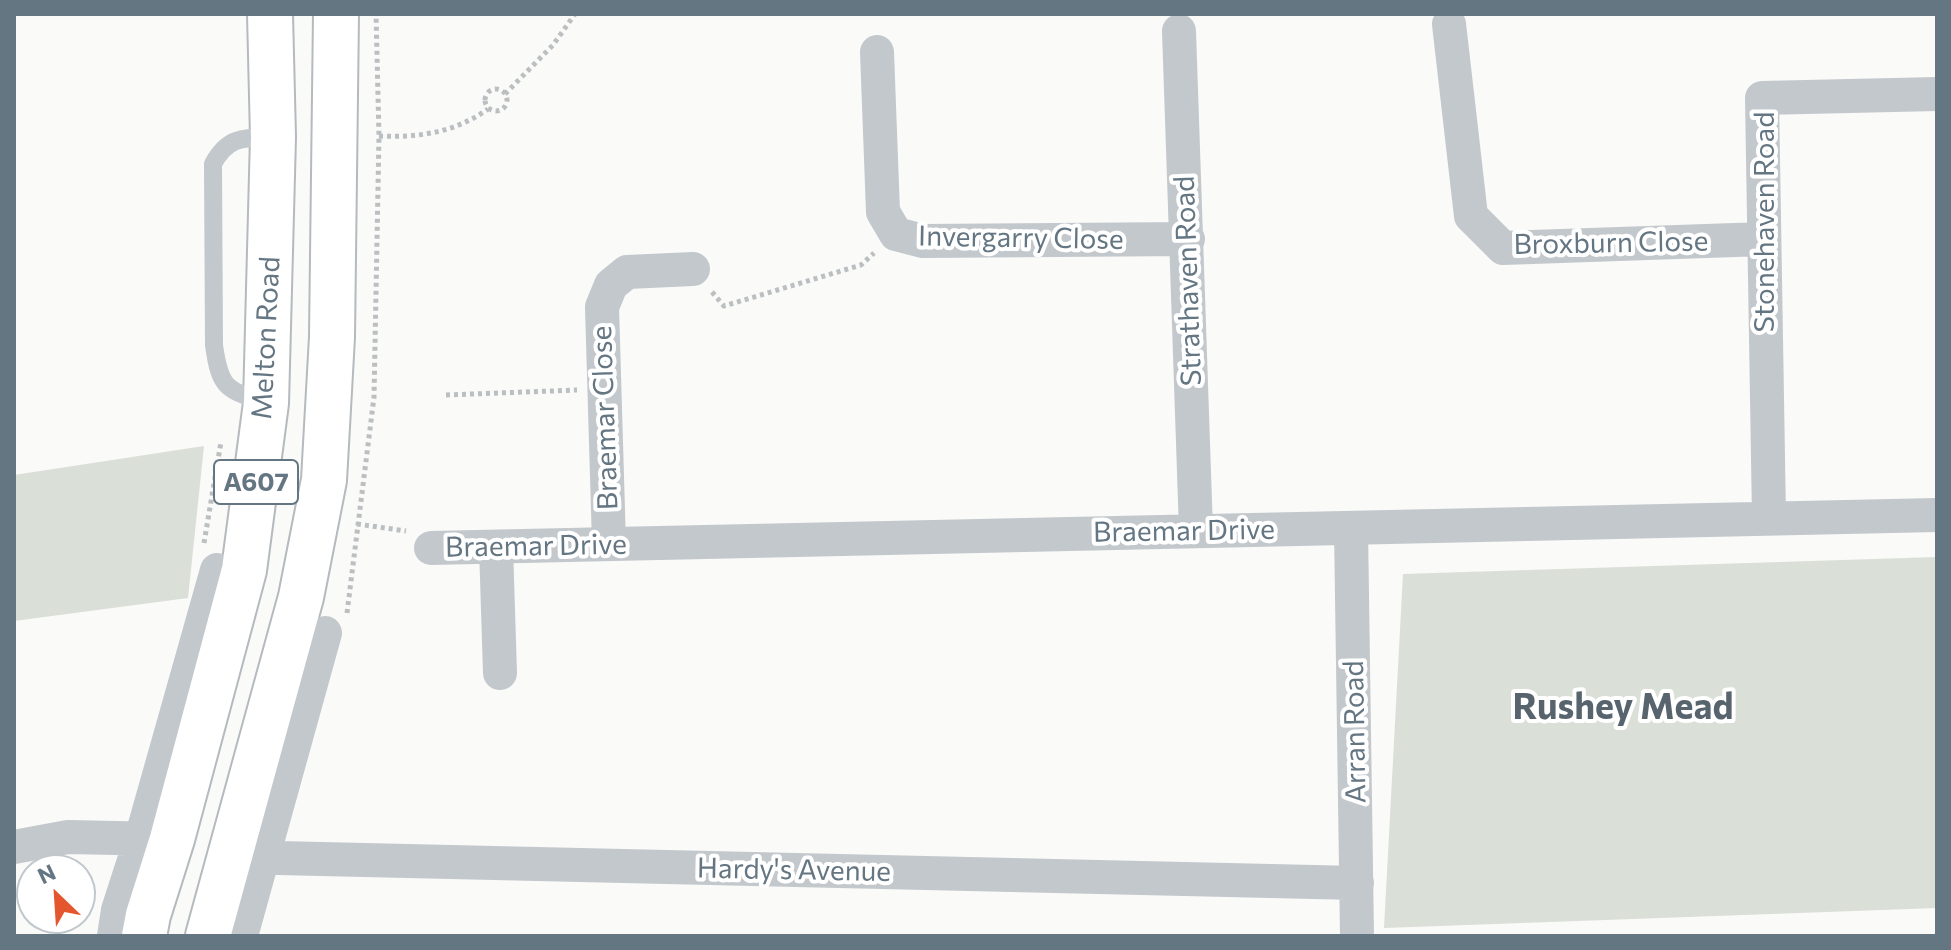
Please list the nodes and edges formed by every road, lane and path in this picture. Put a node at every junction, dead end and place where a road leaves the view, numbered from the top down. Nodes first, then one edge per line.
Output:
1 (270, 14) edge
2 (336, 14) edge
3 (376, 14) edge
4 (575, 14) edge
5 (1449, 24) dead end
6 (1179, 31) dead end
7 (877, 52) dead end
8 (505, 94) junction
9 (1937, 94) edge
10 (488, 109) junction
11 (273, 137) junction
12 (896, 234) junction
13 (1188, 239) junction
14 (1764, 239) junction
15 (693, 269) joint
16 (604, 389) junction
17 (446, 395) dead end
18 (248, 396) junction
19 (1937, 515) edge
20 (1769, 518) junction
21 (349, 521) dead end
22 (1351, 528) junction
23 (1196, 531) junction
24 (609, 544) junction
25 (496, 547) junction
26 (431, 548) joint
27 (225, 573) junction
28 (305, 578) junction
29 (325, 633) dead end
30 (500, 673) dead end
31 (157, 839) junction
32 (14, 847) edge
33 (247, 854) junction
34 (1357, 883) junction
35 (114, 936) edge
36 (144, 936) edge
37 (208, 936) edge
38 (241, 936) edge
39 (1357, 936) edge

1 - 11 main road, Melton Road / A607
2 - 28 main road, A607
3 - 10 path
4 - 8 path
5 - 14 street, Broxburn Close
6 - 13 street, Strathaven Road
7 - 12 street, Invergarry Close
8 - 10 path
8 - 10 path
9 - 14 street, Stonehaven Road
11 - 18 main road, Melton Road / A607
11 - 18 lane
12 - 13 street, Invergarry Close
12 - 15 path
13 - 23 street, Strathaven Road
14 - 20 street, Stonehaven Road
15 - 16 street, Braemar Close
16 - 17 path
16 - 24 street, Braemar Close
18 - 27 main road, Melton Road / A607
18 - 27 path
19 - 20 street, Braemar Drive
20 - 22 street, Braemar Drive
21 - 26 path
22 - 23 street, Braemar Drive
22 - 34 street, Arran Road
23 - 24 street, Braemar Drive
24 - 25 street, Braemar Drive
25 - 26 street, Braemar Drive
25 - 30 street
27 - 28 main road
27 - 31 main road, Melton Road / A607
28 - 33 main road, A607
29 - 33 street
31 - 32 street
31 - 35 street
31 - 36 main road, Melton Road / A607
33 - 34 street, Hardy's Avenue
33 - 37 main road, A607
33 - 38 street
34 - 39 street, Arran Road

